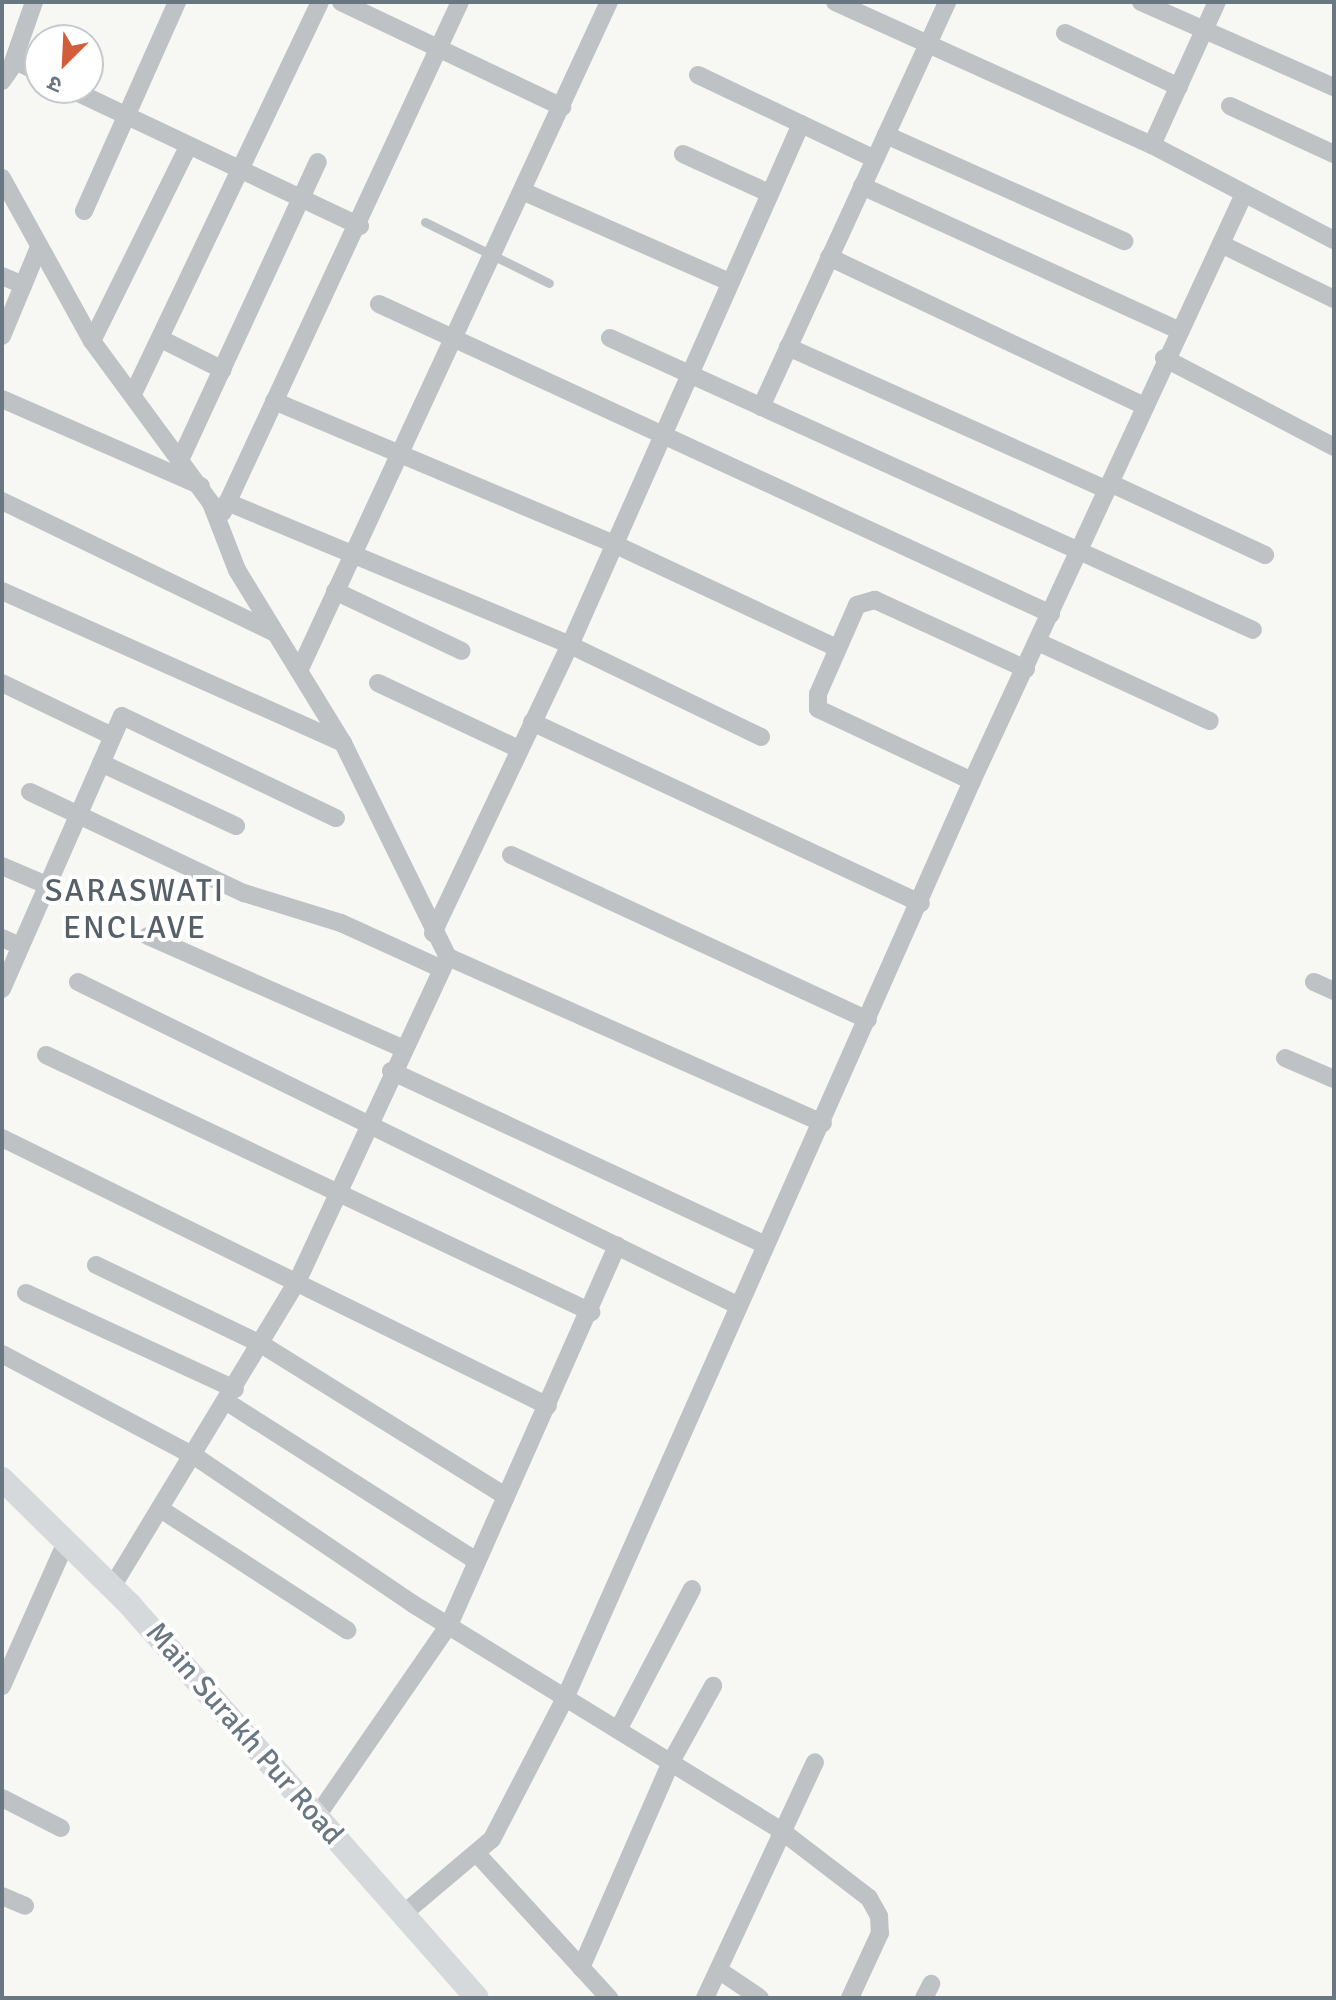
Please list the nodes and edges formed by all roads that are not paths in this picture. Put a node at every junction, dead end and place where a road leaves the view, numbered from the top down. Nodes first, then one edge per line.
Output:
1 (34, 2) edge
2 (177, 2) edge
3 (320, 2) edge
4 (341, 2) edge
5 (460, 2) edge
6 (609, 2) edge
7 (835, 2) edge
8 (947, 2) edge
9 (1141, 2) edge
10 (1217, 2) edge
11 (1205, 30) junction
12 (1065, 33) dead end
13 (926, 45) junction
14 (441, 50) junction
15 (13, 62) junction
16 (24, 66) edge
17 (698, 75) dead end
18 (2, 81) edge
19 (1179, 87) junction
20 (1334, 87) edge
21 (99, 104) edge
22 (1230, 106) dead end
23 (562, 107) junction
24 (126, 118) junction
25 (801, 124) junction
26 (886, 135) junction
27 (1152, 145) junction
28 (187, 149) junction
29 (683, 154) dead end
30 (1334, 154) edge
31 (875, 159) junction
32 (318, 162) dead end
33 (240, 173) junction
34 (2, 178) edge
35 (862, 186) junction
36 (522, 191) junction
37 (769, 193) junction
38 (1244, 194) junction
39 (302, 202) junction
40 (84, 211) dead end
41 (425, 222) dead end
42 (360, 226) junction
43 (1334, 240) edge
44 (1124, 241) dead end
45 (1221, 244) junction
46 (39, 247) junction
47 (492, 254) junction
48 (829, 257) junction
49 (2, 276) edge
50 (729, 282) junction
51 (549, 283) dead end
52 (23, 285) junction
53 (1334, 299) edge
54 (379, 304) dead end
55 (1178, 330) junction
56 (2, 336) edge
57 (610, 338) dead end
58 (161, 339) junction
59 (451, 340) junction
60 (92, 341) junction
61 (788, 347) junction
62 (1164, 358) junction
63 (223, 370) junction
64 (688, 374) junction
65 (133, 394) junction
66 (2, 399) edge
67 (274, 401) junction
68 (1144, 406) junction
69 (761, 407) junction
70 (660, 440) junction
71 (1334, 447) edge
72 (394, 455) junction
73 (181, 458) junction
74 (201, 486) junction
75 (1108, 486) junction
76 (2, 501) edge
77 (227, 502) junction
78 (219, 522) junction
79 (616, 545) junction
80 (1080, 550) junction
81 (1265, 555) dead end
82 (351, 557) junction
83 (2, 591) edge
84 (335, 591) junction
85 (1051, 614) junction
86 (1253, 630) dead end
87 (275, 633) junction
88 (1038, 642) junction
89 (570, 645) junction
90 (837, 648) junction
91 (462, 651) dead end
92 (1026, 669) junction
93 (299, 671) junction
94 (2, 683) edge
95 (378, 683) dead end
96 (1210, 721) dead end
97 (532, 722) junction
98 (112, 736) junction
99 (761, 737) dead end
100 (343, 743) junction
101 (519, 749) junction
102 (101, 763) junction
103 (972, 781) junction
104 (30, 792) dead end
105 (81, 817) junction
106 (336, 818) dead end
107 (236, 826) dead end
108 (511, 855) dead end
109 (2, 866) edge
110 (49, 886) junction
111 (921, 903) junction
112 (433, 933) junction
113 (148, 936) dead end
114 (2, 938) edge
115 (20, 946) junction
116 (445, 963) junction
117 (78, 982) dead end
118 (1314, 982) dead end
119 (2, 989) edge
120 (1334, 991) edge
121 (868, 1020) junction
122 (402, 1048) junction
123 (46, 1055) dead end
124 (1285, 1058) dead end
125 (391, 1071) junction
126 (1334, 1079) edge
127 (823, 1123) junction
128 (367, 1124) junction
129 (2, 1138) edge
130 (337, 1192) junction
131 (765, 1245) junction
132 (617, 1246) junction
133 (96, 1265) dead end
134 (297, 1282) junction
135 (26, 1293) dead end
136 (739, 1306) junction
137 (591, 1312) junction
138 (261, 1344) junction
139 (2, 1354) edge
140 (231, 1395) junction
141 (548, 1406) junction
142 (196, 1457) junction
143 (2, 1479) edge
144 (505, 1496) junction
145 (162, 1510) junction
146 (66, 1542) junction
147 (477, 1561) junction
148 (112, 1587) junction
149 (692, 1589) dead end
150 (449, 1625) junction
151 (347, 1630) dead end
152 (2, 1686) edge
153 (713, 1686) dead end
154 (566, 1696) junction
155 (619, 1728) junction
156 (672, 1760) junction
157 (815, 1762) dead end
158 (2, 1798) edge
159 (317, 1816) junction
160 (61, 1828) dead end
161 (783, 1832) junction
162 (479, 1856) junction
163 (2, 1896) edge
164 (25, 1906) dead end
165 (402, 1915) junction
166 (581, 1968) junction
167 (720, 1971) junction
168 (477, 1998) edge
169 (609, 1998) edge
170 (705, 1998) edge
171 (760, 1998) edge
172 (850, 1998) edge

1 - 15 street
2 - 24 street
3 - 33 street
4 - 14 street
5 - 14 street
6 - 23 street
7 - 13 street
8 - 13 street
9 - 11 street
10 - 11 street
11 - 19 street
11 - 20 street
12 - 19 street
13 - 26 street
13 - 27 street
14 - 23 street
14 - 42 street
15 - 16 street
15 - 18 street
17 - 25 street
19 - 27 street
21 - 24 street
22 - 30 street
23 - 36 street
24 - 28 street
24 - 40 street
25 - 31 street
25 - 37 street
26 - 31 street
26 - 44 street
27 - 38 street
28 - 33 street
28 - 60 street
29 - 37 street
31 - 35 street
32 - 39 street
33 - 39 street
33 - 58 street
34 - 46 street
35 - 48 street
35 - 55 street
36 - 47 street
36 - 50 street
37 - 50 street
38 - 43 street
38 - 45 street
39 - 42 street
39 - 63 street
41 - 47 lane
42 - 67 street
45 - 53 street
45 - 55 street
46 - 52 street
46 - 60 street
47 - 51 lane
47 - 59 street
48 - 61 street
48 - 68 street
49 - 52 street
50 - 64 street
52 - 56 street
54 - 59 street
55 - 62 street
57 - 64 street
58 - 63 street
58 - 65 street
59 - 70 street
59 - 72 street
60 - 65 street
61 - 69 street
61 - 75 street
62 - 68 street
62 - 71 street
63 - 73 street
64 - 69 street
64 - 70 street
65 - 73 street
66 - 74 street
67 - 72 street
67 - 77 street
68 - 75 street
69 - 80 street
70 - 79 street
70 - 85 street
72 - 79 street
72 - 82 street
73 - 74 street
74 - 78 street
75 - 80 street
75 - 81 street
76 - 87 street
77 - 78 street
77 - 82 street
78 - 87 street
79 - 89 street
79 - 90 street
80 - 85 street
80 - 86 street
82 - 84 street
82 - 89 street
83 - 100 street
84 - 91 street
84 - 93 street
85 - 88 street
87 - 93 street
88 - 92 street
88 - 96 street
89 - 97 street
89 - 99 street
90 - 92 street
90 - 103 street
92 - 103 street
93 - 100 street
94 - 98 street
95 - 101 street
97 - 101 street
97 - 111 street
98 - 102 street
98 - 106 street
100 - 112 street
101 - 112 street
102 - 105 street
102 - 107 street
103 - 111 street
104 - 105 street
105 - 110 street
105 - 116 street
108 - 121 street
109 - 110 street
110 - 115 street
111 - 121 street
112 - 116 street
113 - 122 street
114 - 115 street
115 - 119 street
116 - 122 street
116 - 127 street
117 - 128 street
118 - 120 street
121 - 127 street
122 - 125 street
123 - 130 street
124 - 126 street
125 - 128 street
125 - 131 street
127 - 131 street
128 - 130 street
128 - 132 street
129 - 134 street
130 - 134 street
130 - 137 street
131 - 136 street
132 - 136 street
132 - 137 street
133 - 138 street
134 - 138 street
134 - 141 street
135 - 140 street
136 - 154 street
137 - 141 street
138 - 140 street
138 - 144 street
139 - 142 street
140 - 142 street
140 - 147 street
141 - 144 street
142 - 145 street
142 - 150 street
143 - 146 street, Main Surakh Pur Road
144 - 147 street
145 - 148 street
145 - 151 street
146 - 148 street, Main Surakh Pur Road
146 - 152 street
147 - 150 street
148 - 159 street, Main Surakh Pur Road
149 - 155 street
150 - 154 street
150 - 159 street
153 - 156 street
154 - 155 street
154 - 162 street
155 - 156 street
156 - 161 street
156 - 166 street
157 - 161 street
158 - 160 street
159 - 165 street, Main Surakh Pur Road
161 - 167 street
161 - 172 street
162 - 165 street
162 - 166 street
163 - 164 street
165 - 168 street, Main Surakh Pur Road
166 - 169 street
167 - 170 street
167 - 171 street

